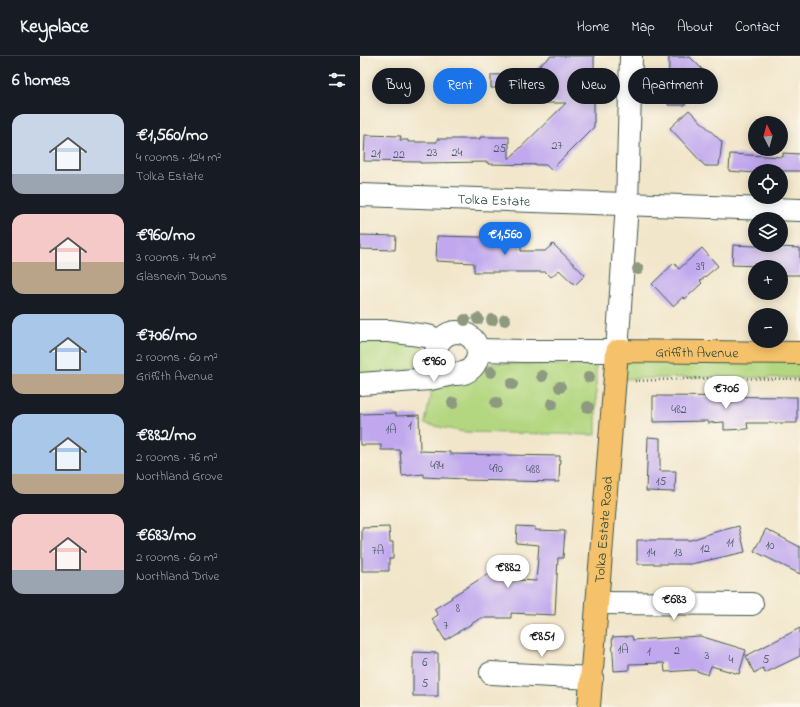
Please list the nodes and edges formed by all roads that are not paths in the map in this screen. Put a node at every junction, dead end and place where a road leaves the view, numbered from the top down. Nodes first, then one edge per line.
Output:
1 (631, 56) edge
2 (360, 195) edge
3 (627, 204) junction
4 (800, 210) edge
5 (360, 331) edge
6 (437, 350) junction
7 (478, 350) junction
8 (617, 351) junction
9 (800, 353) edge
10 (453, 374) junction
11 (409, 381) junction
12 (360, 384) edge
13 (598, 603) junction
14 (752, 604) dead end
15 (491, 673) dead end
16 (592, 678) junction
17 (589, 707) edge

1 - 3 street
2 - 3 street, Tolka Estate
3 - 4 street, Tolka Estate
3 - 8 street
5 - 6 street
6 - 7 street
6 - 10 street
6 - 11 street
7 - 8 street
7 - 10 street
8 - 9 main road, Griffith Avenue
8 - 13 main road, Tolka Estate Road
10 - 11 street
11 - 12 street
13 - 14 street
13 - 16 main road, Tolka Estate Road
15 - 16 street
16 - 17 main road, Tolka Estate Road

